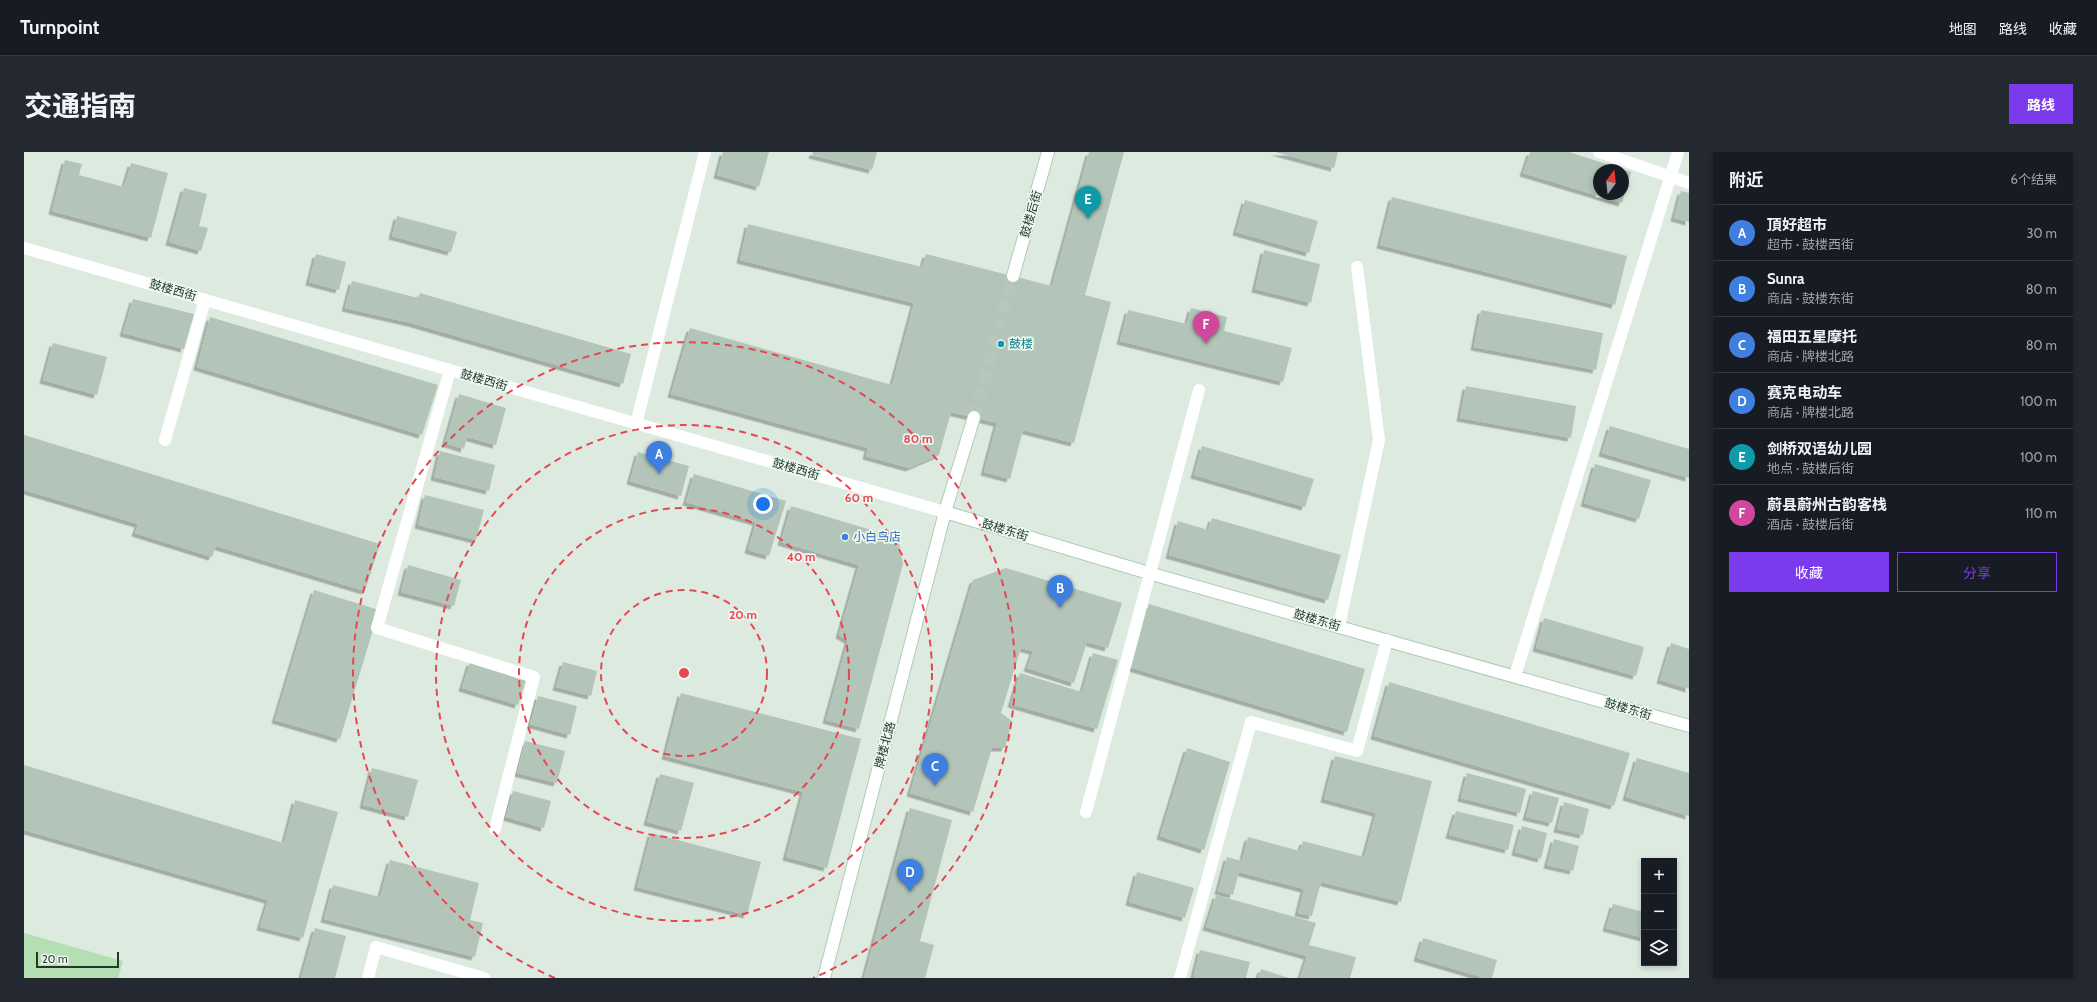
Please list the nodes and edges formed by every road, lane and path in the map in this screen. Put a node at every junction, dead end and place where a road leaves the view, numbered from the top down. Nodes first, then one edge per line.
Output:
1 (705, 152) edge
2 (1048, 152) edge
3 (1599, 152) edge
4 (1678, 152) edge
5 (1670, 176) junction
6 (1689, 183) edge
7 (24, 248) edge
8 (1356, 267) dead end
9 (1013, 276) tunnel mouth
10 (205, 300) junction
11 (450, 370) junction
12 (1199, 390) dead end
13 (974, 417) tunnel mouth
14 (636, 424) junction
15 (165, 440) dead end
16 (945, 512) junction
17 (1152, 574) junction
18 (1339, 626) junction
19 (1387, 640) junction
20 (1515, 676) junction
21 (1689, 726) edge
22 (1086, 812) dead end
23 (495, 829) dead end
24 (368, 978) edge
25 (484, 978) edge
26 (824, 978) edge
27 (1180, 978) edge

1 - 14 street
2 - 9 street, 鼓楼后街
3 - 5 street
4 - 5 street
5 - 6 street
5 - 20 street
7 - 10 street, 鼓楼西街
8 - 18 street
10 - 11 street, 鼓楼西街
10 - 15 street
11 - 14 street, 鼓楼西街
11 - 23 street
12 - 17 street
13 - 16 street
14 - 16 street, 鼓楼西街
16 - 17 street, 鼓楼东街
16 - 26 street, 牌楼北路
17 - 18 street, 鼓楼东街
17 - 22 street
18 - 19 street, 鼓楼东街
19 - 20 street, 鼓楼东街
19 - 27 street
20 - 21 street, 鼓楼东街
24 - 25 street

